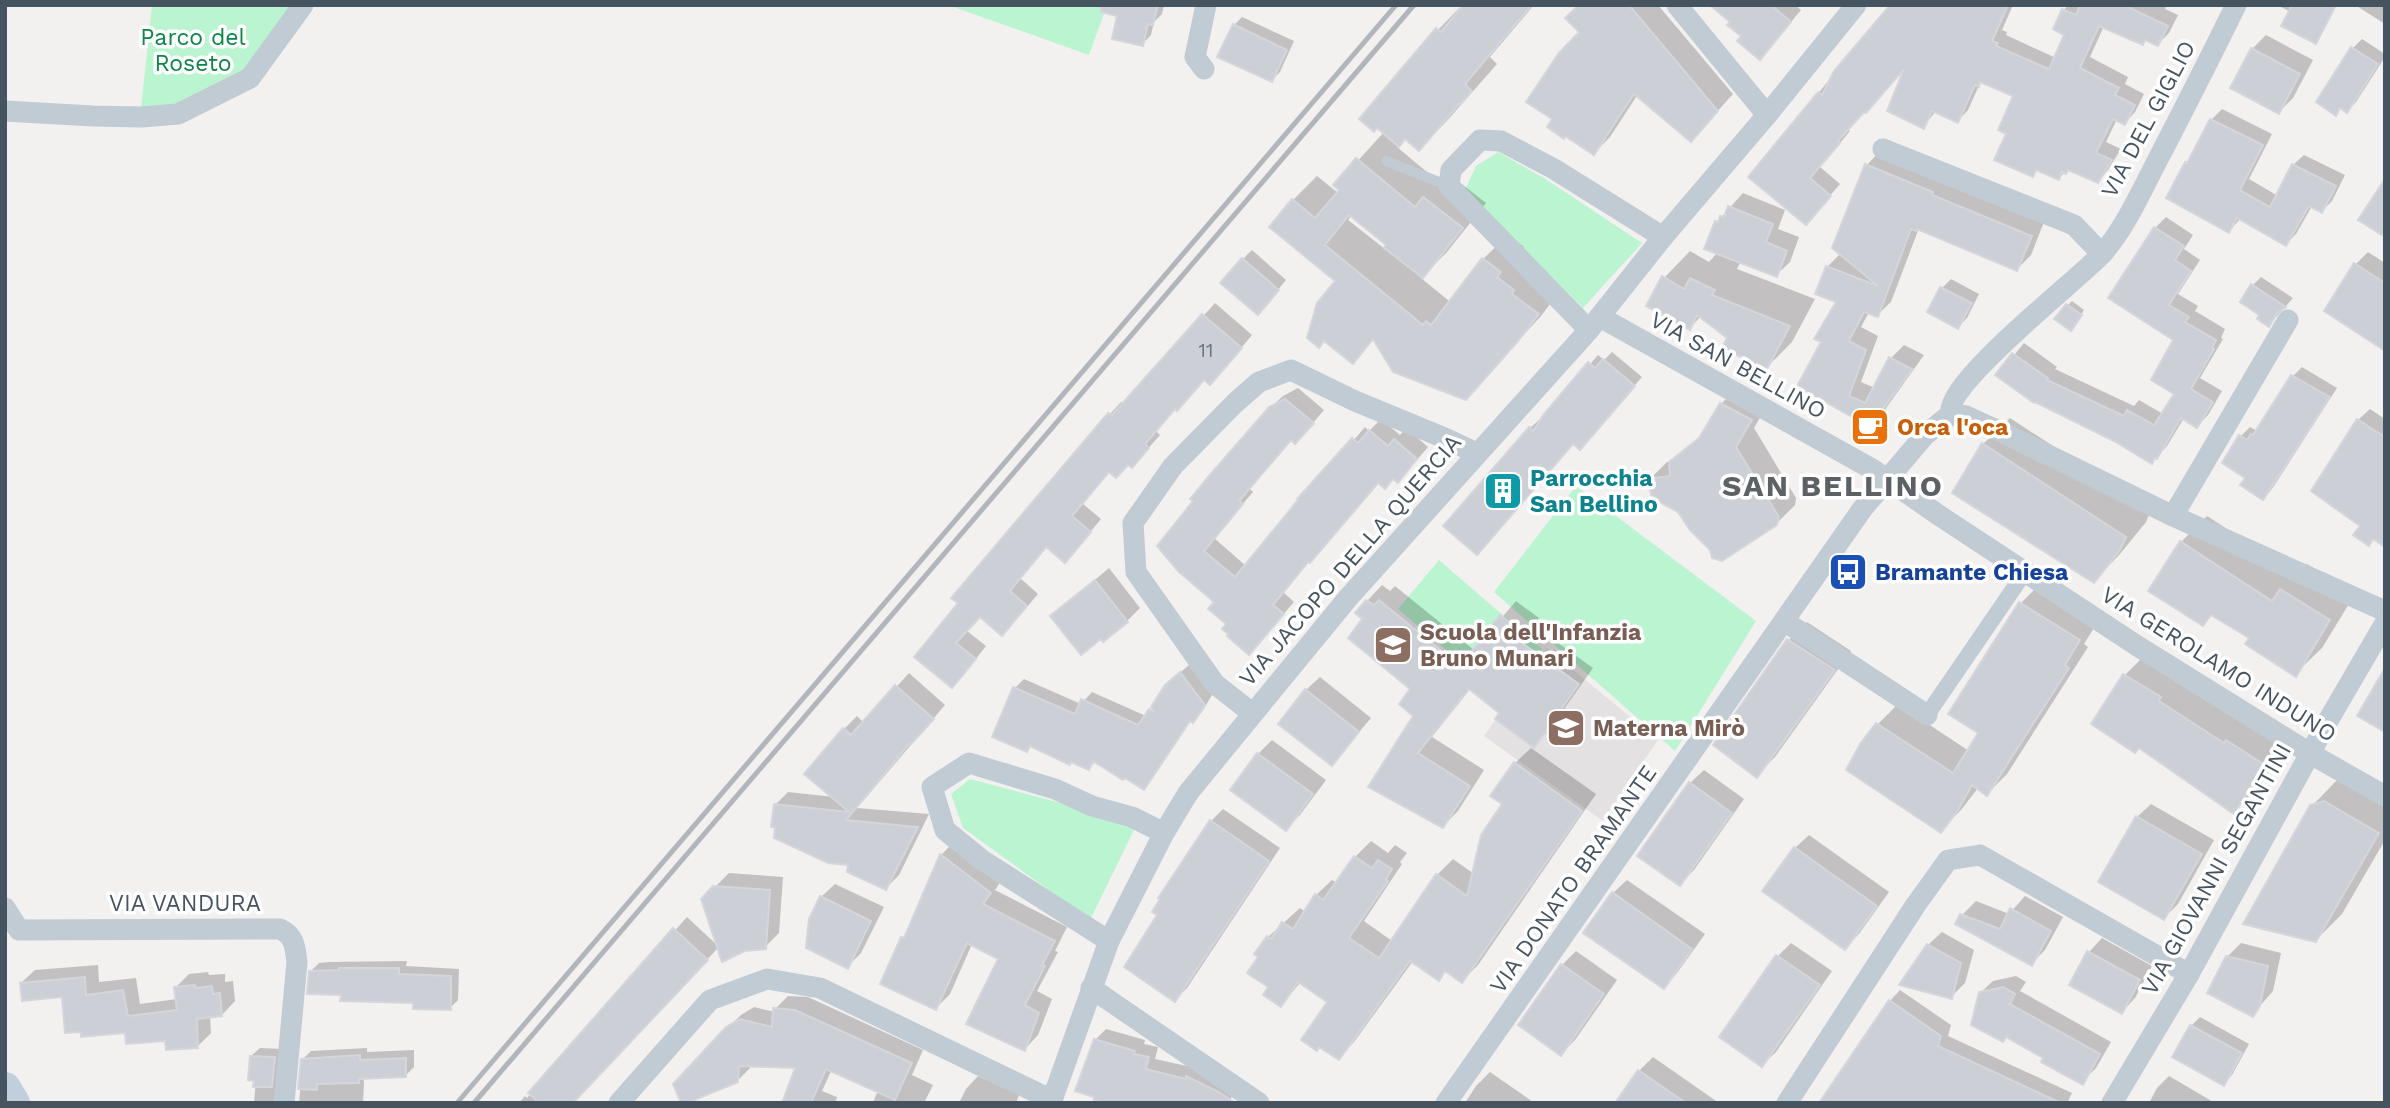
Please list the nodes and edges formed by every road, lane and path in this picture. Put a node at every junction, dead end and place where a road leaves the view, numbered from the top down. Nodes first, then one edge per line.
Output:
1 (303, 5) edge
2 (1206, 5) edge
3 (1677, 5) edge
4 (1856, 5) edge
5 (2236, 5) edge
6 (1204, 69) dead end
7 (5, 111) edge
8 (1766, 116) junction
9 (1883, 149) dead end
10 (1386, 160) dead end
11 (1449, 186) junction
12 (1663, 237) junction
13 (2102, 254) junction
14 (2288, 320) dead end
15 (1594, 324) junction
16 (1951, 414) junction
17 (1476, 453) junction
18 (1887, 479) junction
19 (2173, 516) junction
20 (2025, 572) junction
21 (2385, 611) edge
22 (1784, 621) junction
23 (2385, 623) edge
24 (1252, 713) junction
25 (1927, 715) joint
26 (2311, 754) junction
27 (2385, 796) edge
28 (1164, 833) junction
29 (5, 908) edge
30 (1109, 941) junction
31 (2189, 974) junction
32 (1091, 988) junction
33 (5, 1088) edge
34 (1051, 1102) edge
35 (14, 1103) edge
36 (284, 1103) edge
37 (619, 1103) edge
38 (1259, 1103) edge
39 (1446, 1103) edge
40 (1787, 1103) edge
41 (2112, 1103) edge

1 - 7 street
2 - 6 street
3 - 8 street
4 - 8 street, VIA JACOPO DELLA QUERCIA
5 - 13 street, VIA DEL GIGLIO
8 - 12 street, VIA JACOPO DELLA QUERCIA
9 - 13 street
10 - 11 lane
11 - 12 street
11 - 15 street
12 - 15 street, VIA JACOPO DELLA QUERCIA
13 - 16 street, VIA DEL GIGLIO
14 - 19 street
15 - 17 street, VIA JACOPO DELLA QUERCIA
15 - 18 street, VIA SAN BELLINO
16 - 18 street, VIA DONATO BRAMANTE
16 - 19 street
17 - 24 street, VIA JACOPO DELLA QUERCIA
17 - 24 street
18 - 20 street, VIA GEROLAMO INDUNO
18 - 22 street, VIA DONATO BRAMANTE
19 - 21 street
20 - 25 street
20 - 26 street, VIA GEROLAMO INDUNO
22 - 25 street
22 - 39 street, VIA DONATO BRAMANTE
23 - 26 street, VIA GIOVANNI SEGANTINI
24 - 28 street, VIA JACOPO DELLA QUERCIA
26 - 27 street, VIA GEROLAMO INDUNO
26 - 31 street, VIA GIOVANNI SEGANTINI
28 - 30 street, VIA JACOPO DELLA QUERCIA
28 - 30 street
29 - 36 street, VIA VANDURA
30 - 32 street, VIA JACOPO DELLA QUERCIA
31 - 40 street
31 - 41 street, VIA GIOVANNI SEGANTINI
32 - 34 street, VIA JACOPO DELLA QUERCIA
32 - 38 street
33 - 35 main road
34 - 37 street

